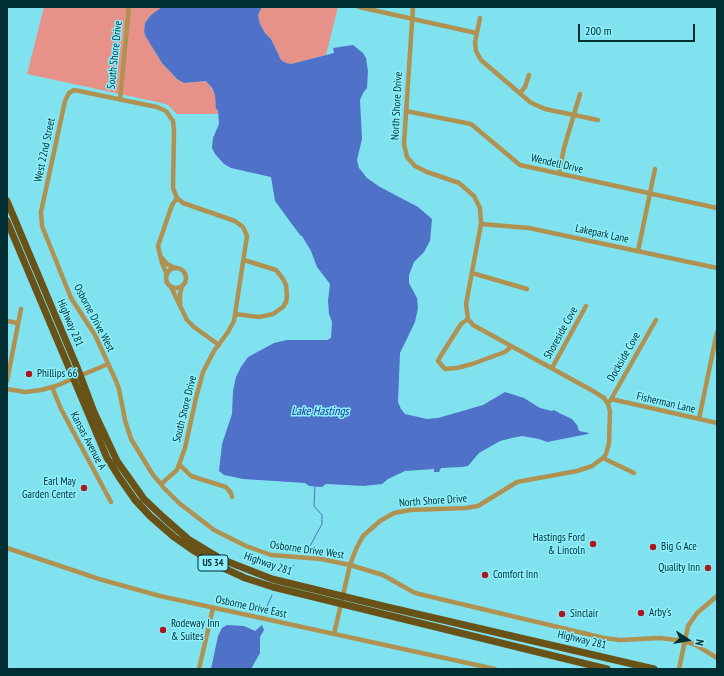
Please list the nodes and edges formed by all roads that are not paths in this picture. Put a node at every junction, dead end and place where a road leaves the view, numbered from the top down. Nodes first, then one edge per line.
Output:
1 (129, 7) edge
2 (359, 7) edge
3 (413, 7) edge
4 (412, 18) junction
5 (480, 18) dead end
6 (476, 33) junction
7 (529, 75) dead end
8 (520, 94) junction
9 (580, 94) dead end
10 (120, 99) junction
11 (406, 111) junction
12 (574, 115) junction
13 (598, 120) dead end
14 (655, 169) dead end
15 (558, 174) junction
16 (650, 194) junction
17 (177, 198) junction
18 (7, 201) edge
19 (43, 205) joint
20 (717, 208) edge
21 (7, 221) edge
22 (481, 224) junction
23 (638, 251) junction
24 (160, 256) junction
25 (244, 260) junction
26 (175, 268) junction
27 (717, 268) edge
28 (472, 273) junction
29 (167, 275) junction
30 (182, 286) junction
31 (171, 287) junction
32 (527, 289) dead end
33 (180, 304) junction
34 (586, 306) dead end
35 (21, 309) dead end
36 (235, 314) junction
37 (468, 319) junction
38 (656, 320) dead end
39 (7, 321) edge
40 (17, 323) junction
41 (717, 332) edge
42 (219, 345) junction
43 (511, 347) junction
44 (108, 364) junction
45 (552, 368) junction
46 (77, 376) junction
47 (7, 381) edge
48 (52, 387) junction
49 (7, 389) edge
50 (609, 402) junction
51 (699, 420) junction
52 (717, 423) edge
53 (603, 458) junction
54 (180, 465) junction
55 (634, 473) dead end
56 (161, 484) junction
57 (232, 497) dead end
58 (111, 502) dead end
59 (7, 548) edge
60 (350, 565) junction
61 (717, 596) edge
62 (342, 600) junction
63 (213, 608) junction
64 (334, 634) junction
65 (684, 641) junction
66 (717, 658) edge
67 (199, 669) edge
68 (494, 669) edge
69 (606, 669) edge
70 (654, 669) edge
71 (679, 669) edge

1 - 10 street, South Shore Drive
2 - 4 street
3 - 4 street, North Shore Drive
4 - 6 street
4 - 11 street, North Shore Drive
5 - 6 street
6 - 8 street
7 - 8 street
8 - 12 street
9 - 12 street
10 - 17 street, South Shore Drive
10 - 19 street, West 22nd Street
11 - 15 street, Wendell Drive
11 - 22 street, North Shore Drive
12 - 13 street
12 - 15 street
14 - 16 street
15 - 16 street, Wendell Drive
16 - 20 street, Wendell Drive
16 - 23 street
17 - 24 street
17 - 25 street, South Shore Drive
18 - 46 highway, Highway 281 / US 34
19 - 44 street, Osborne Drive West
21 - 46 highway, Highway 281 / US 34
22 - 23 street, Lakepark Lane
22 - 28 street, North Shore Drive
23 - 27 street, Lakepark Lane
24 - 26 street
24 - 29 street
25 - 36 street, South Shore Drive
25 - 36 street
26 - 29 street
26 - 30 street
28 - 32 street
28 - 37 street, North Shore Drive
29 - 31 street
30 - 31 street
30 - 33 street
31 - 33 street
33 - 42 street
34 - 45 street, Shoreside Cove
35 - 40 street
36 - 42 street, South Shore Drive
37 - 43 street
37 - 43 street
38 - 50 street, Dockside Cove
39 - 40 street
40 - 47 street
41 - 51 street
42 - 54 street, South Shore Drive
43 - 45 street
44 - 46 street
44 - 56 street, Osborne Drive West
45 - 50 street
46 - 48 street
46 - 62 highway, Highway 281 / US 34
48 - 49 street
48 - 58 street, Kansas Avenue A
50 - 51 street, Fisherman Lane
50 - 53 street
51 - 52 street, Fisherman Lane
53 - 55 street
53 - 60 street, North Shore Drive
54 - 56 street, South Shore Drive
54 - 57 street
56 - 60 street, Osborne Drive West
59 - 63 street, Osborne Drive East
60 - 62 street, North Shore Drive
60 - 65 street, Osborne Drive West
61 - 65 street
62 - 64 street, North Shore Drive
62 - 69 highway, Highway 281 / US 34
62 - 70 highway, Highway 281 / US 34
63 - 64 street, Osborne Drive East
63 - 67 street
64 - 68 street, Osborne Drive East
65 - 66 street, Osborne Drive West
65 - 71 street

